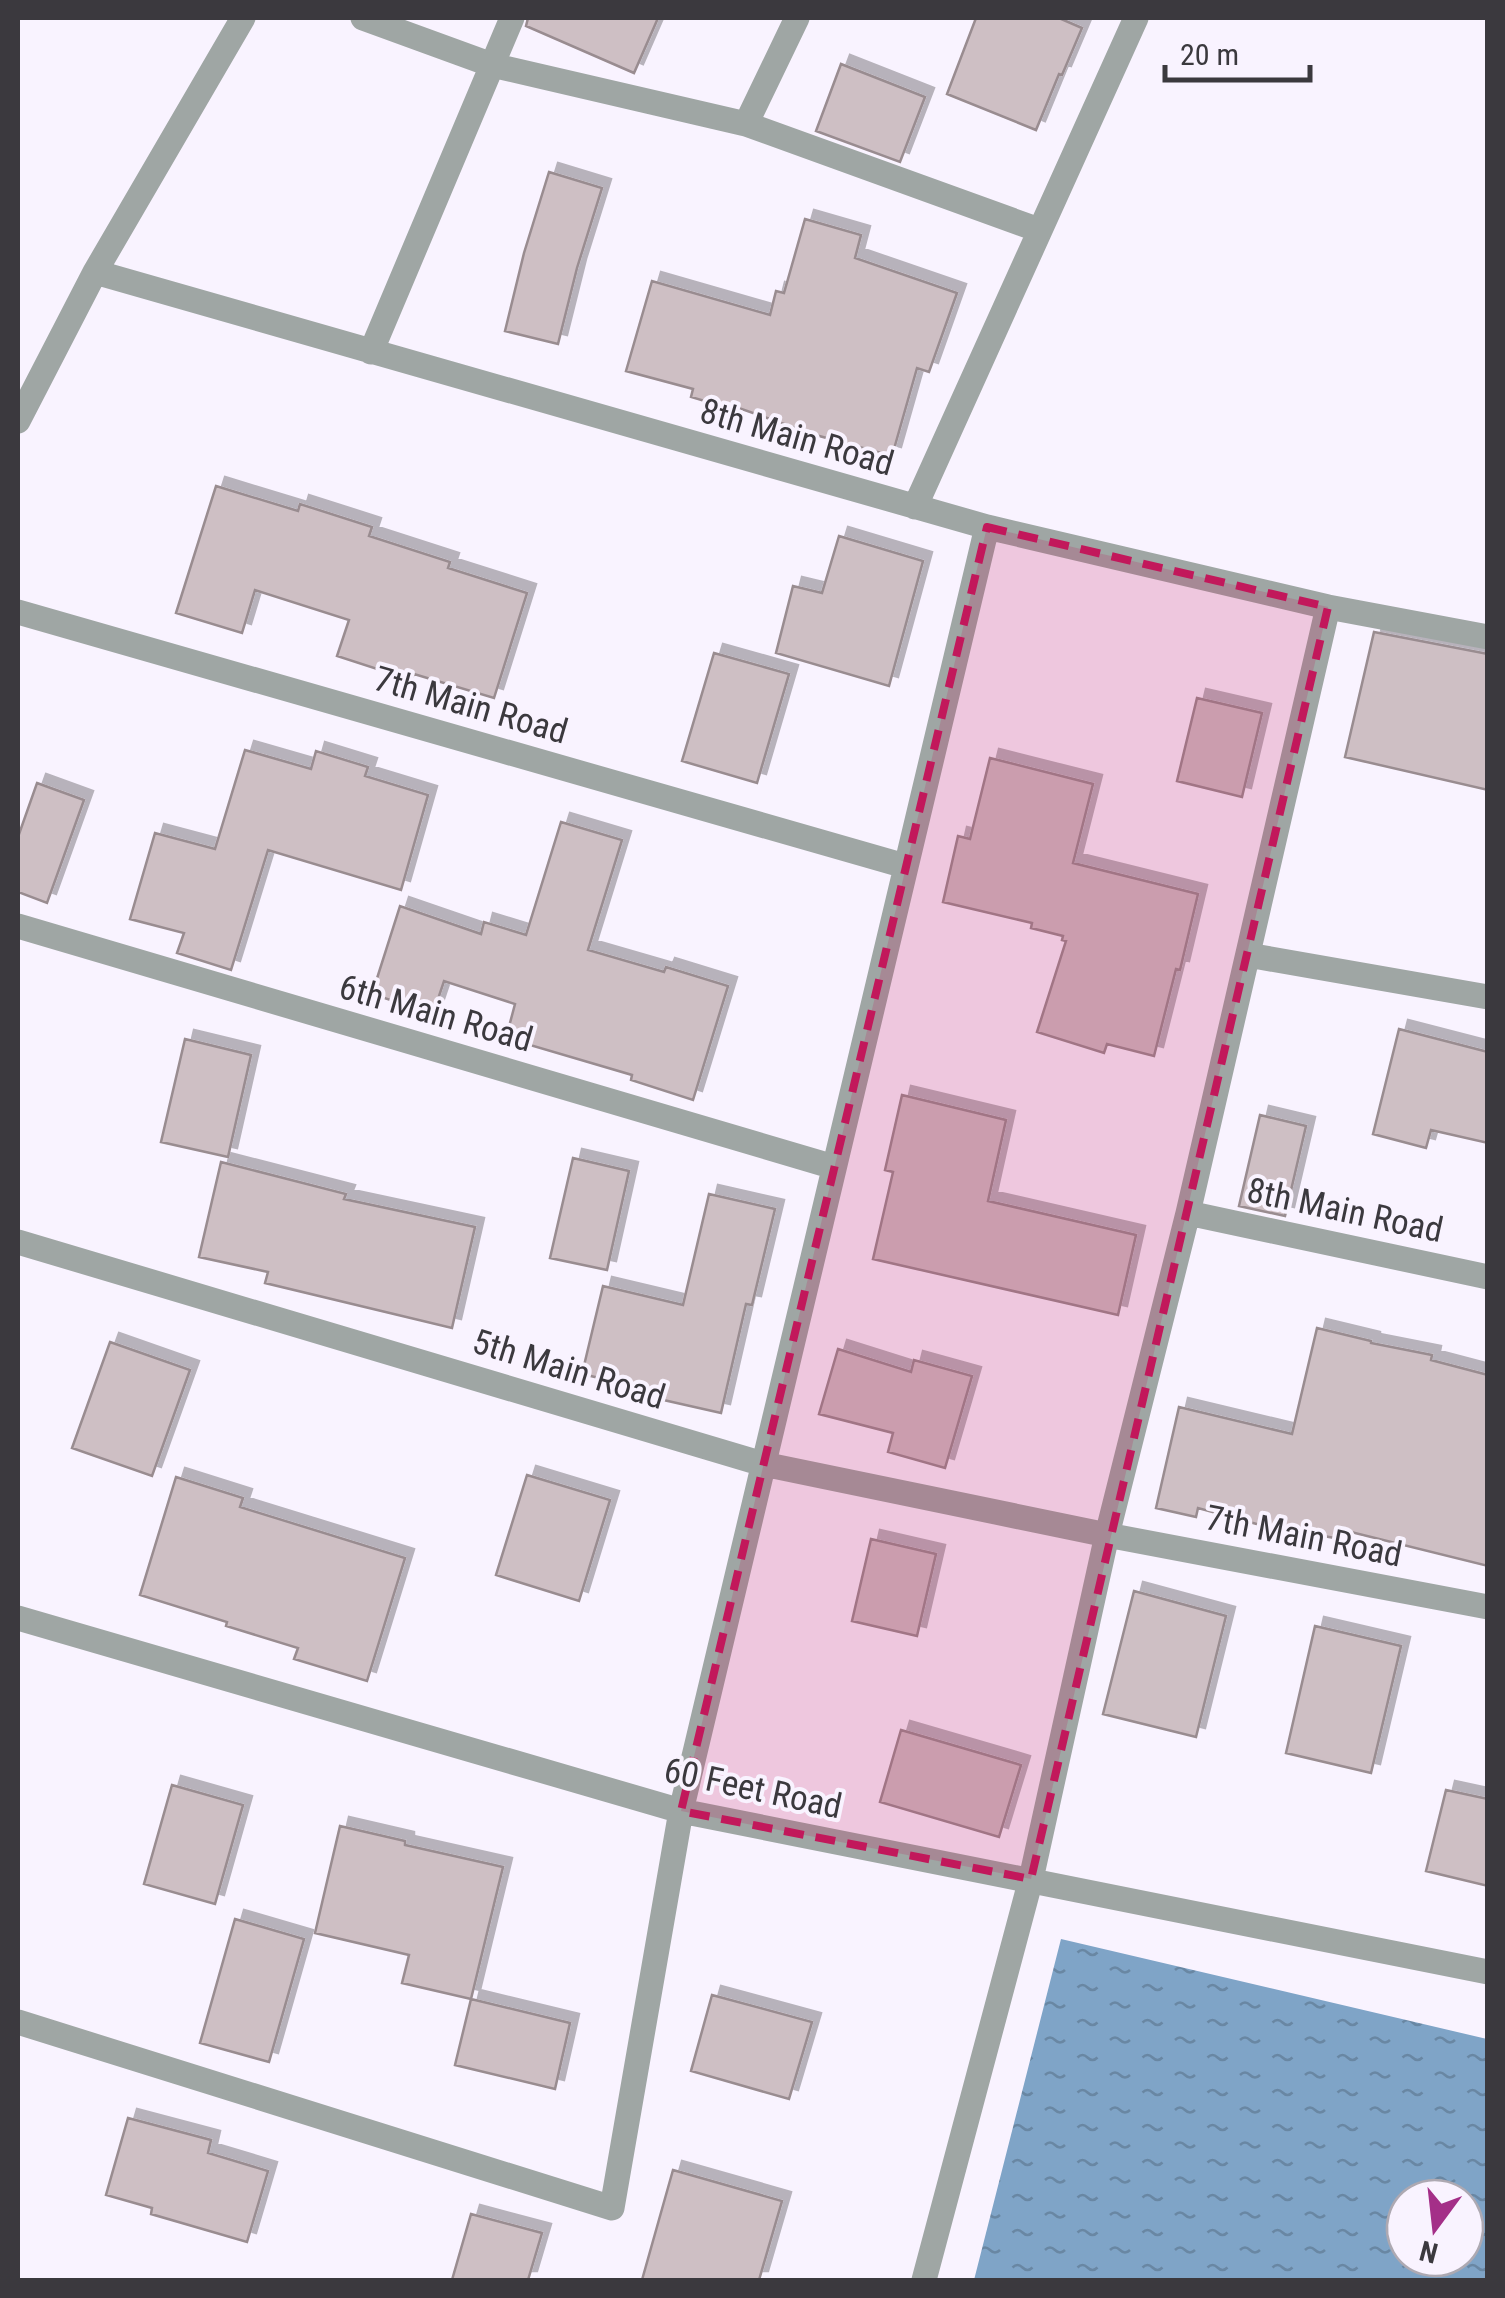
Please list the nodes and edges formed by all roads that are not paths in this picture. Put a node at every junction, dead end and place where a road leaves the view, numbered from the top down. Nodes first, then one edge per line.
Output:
1 (243, 18) edge
2 (364, 18) edge
3 (512, 18) edge
4 (797, 18) edge
5 (1136, 18) edge
6 (492, 64) junction
7 (746, 124) junction
8 (1039, 230) junction
9 (95, 272) junction
10 (370, 352) junction
11 (18, 422) edge
12 (914, 508) junction
13 (986, 527) junction
14 (1328, 607) junction
15 (18, 612) edge
16 (1488, 637) edge
17 (906, 866) junction
18 (18, 926) edge
19 (1248, 955) junction
20 (1488, 997) edge
21 (834, 1166) junction
22 (1188, 1213) junction
23 (18, 1242) edge
24 (1488, 1277) edge
25 (763, 1464) junction
26 (1107, 1535) junction
27 (1488, 1607) edge
28 (18, 1618) edge
29 (681, 1812) junction
30 (1031, 1879) junction
31 (1488, 1972) edge
32 (18, 2022) edge
33 (924, 2280) edge

1 - 9 street
2 - 6 street
3 - 6 street
4 - 7 street
5 - 8 street
6 - 7 street
6 - 10 street
7 - 8 street
8 - 12 street
9 - 10 street, 8th Main Road
9 - 11 street
10 - 12 street, 8th Main Road
12 - 13 street, 8th Main Road
13 - 14 street, 8th Main Road
13 - 17 street
14 - 16 street, 8th Main Road
14 - 19 street
15 - 17 street, 7th Main Road
17 - 21 street
18 - 21 street, 6th Main Road
19 - 20 street
19 - 22 street
21 - 25 street
22 - 24 street, 8th Main Road
22 - 26 street
23 - 25 street, 5th Main Road
25 - 26 street, 5th Main Road
25 - 29 street
26 - 27 street, 7th Main Road
26 - 30 street
28 - 29 street, 60 Feet Road
29 - 30 street, 60 Feet Road
29 - 32 street
30 - 31 street, 60 Feet Road
30 - 33 street

